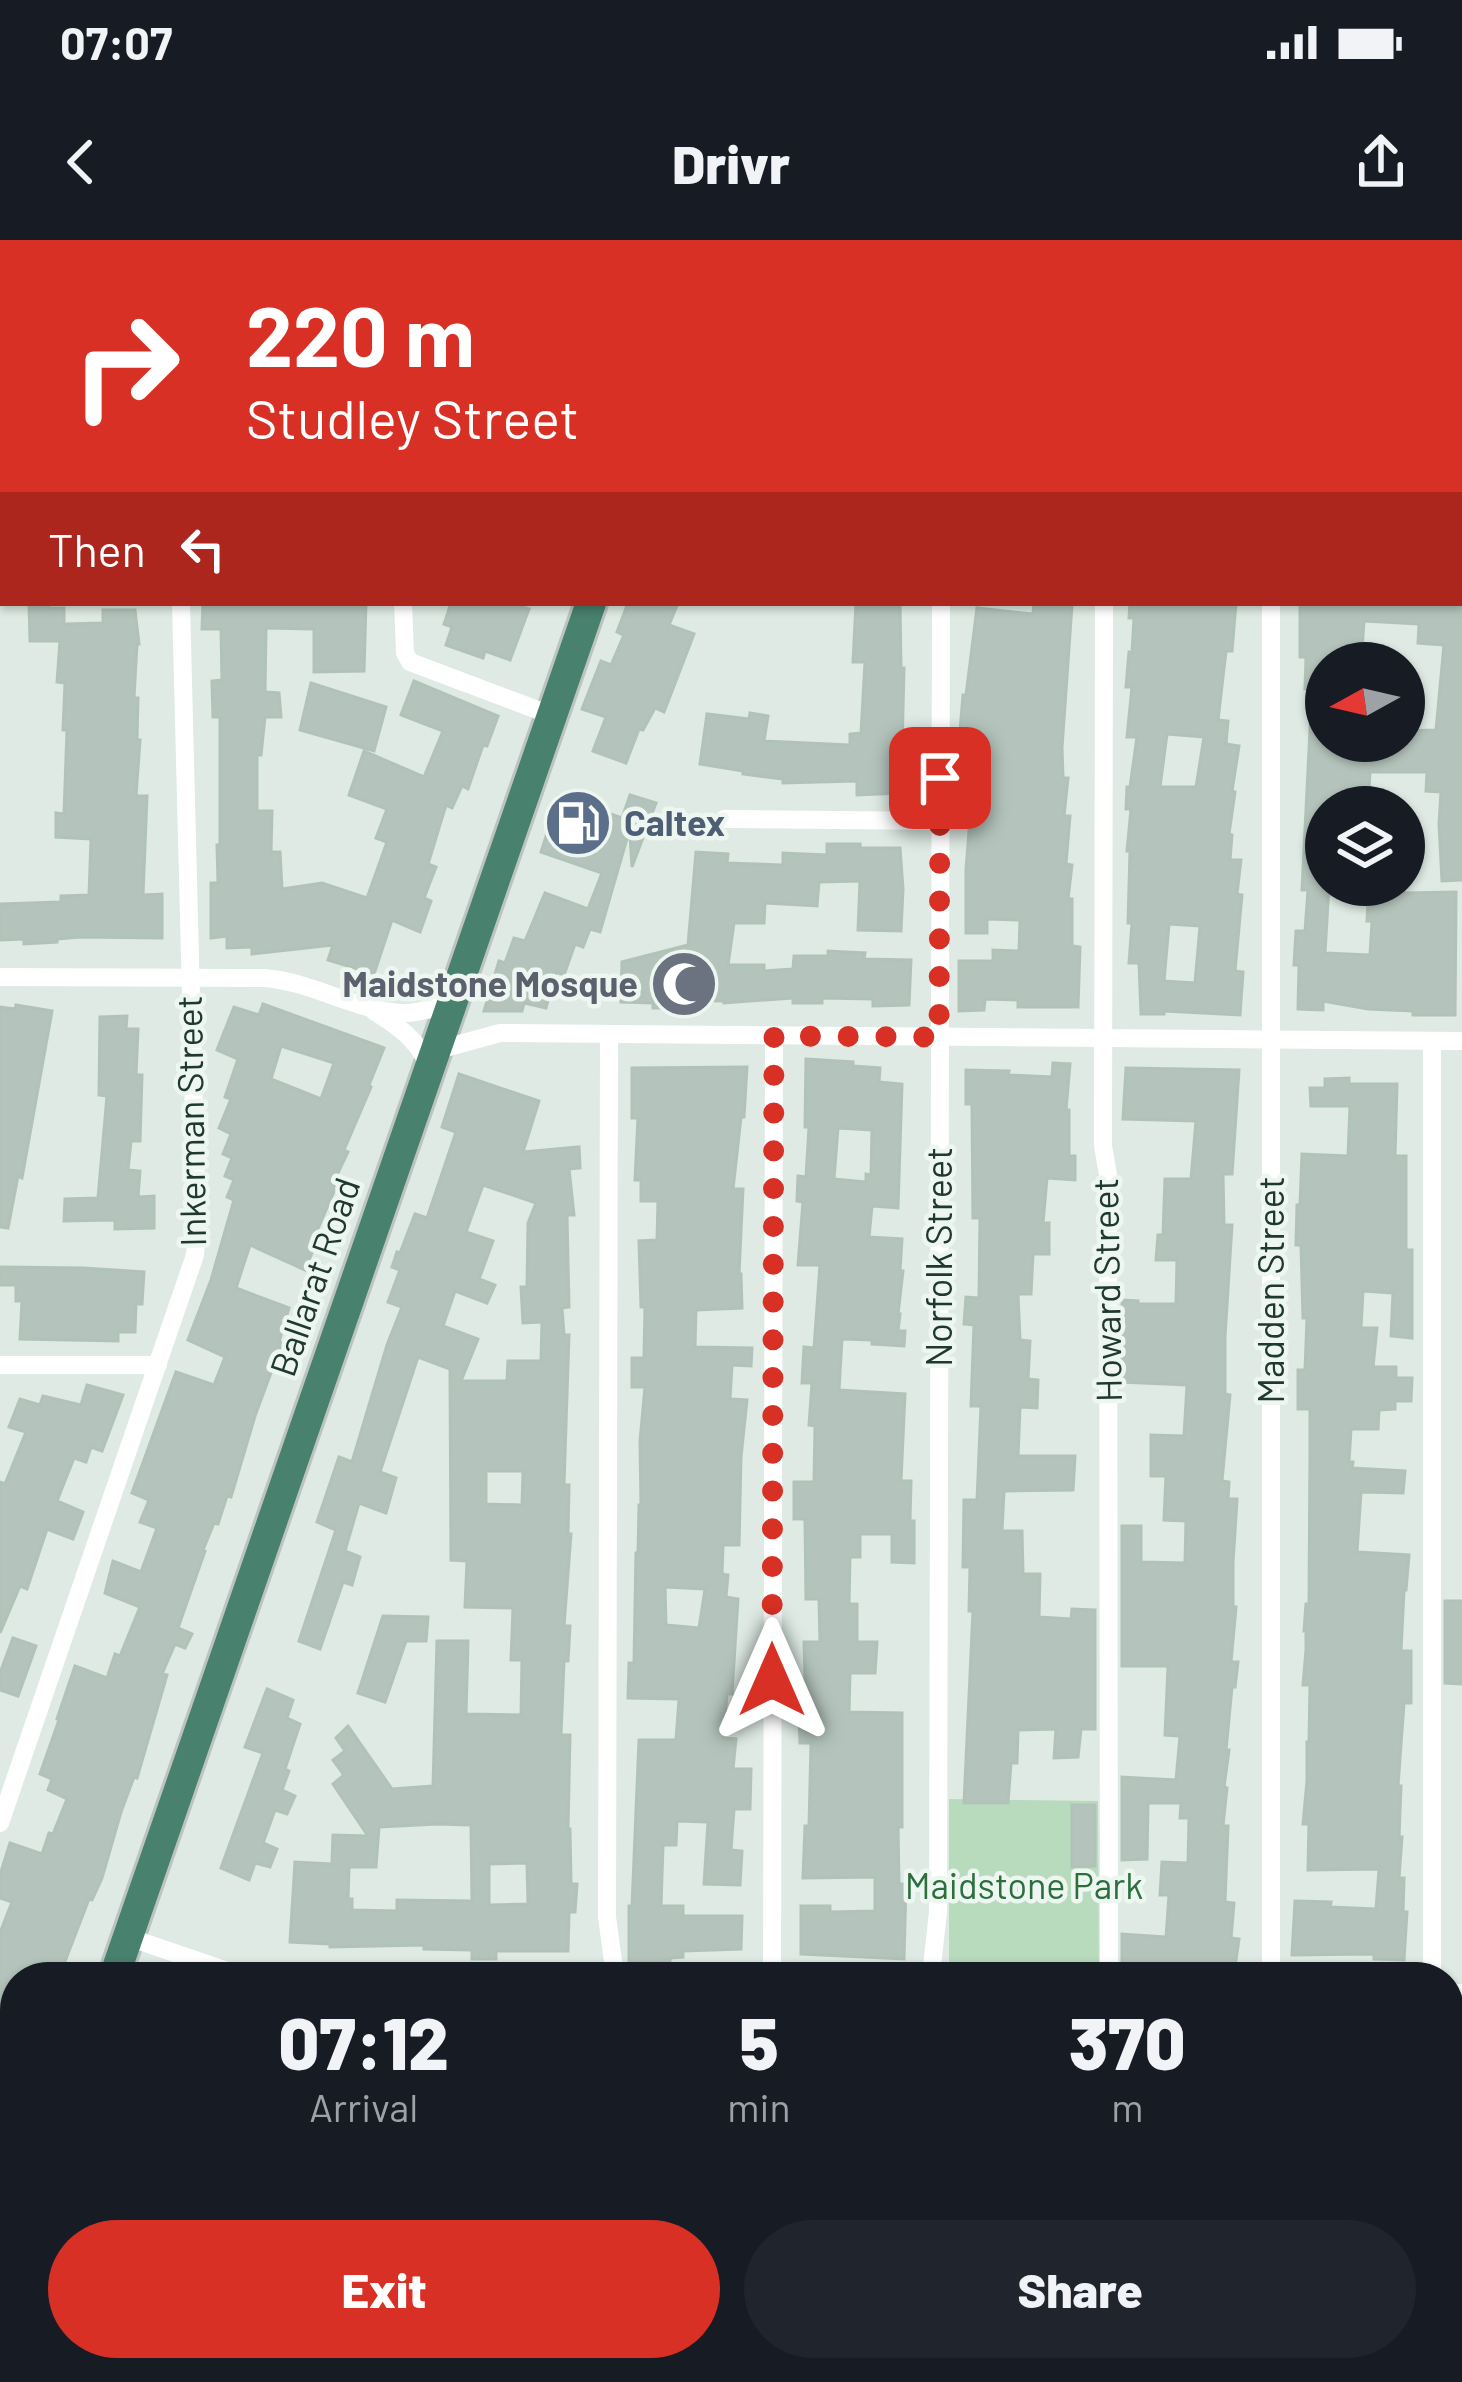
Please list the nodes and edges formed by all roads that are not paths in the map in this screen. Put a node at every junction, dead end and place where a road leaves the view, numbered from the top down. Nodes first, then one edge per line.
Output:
1 (181, 606) edge
2 (403, 606) edge
3 (590, 606) edge
4 (941, 606) edge
5 (1104, 606) edge
6 (1270, 606) edge
7 (551, 715) junction
8 (724, 819) dead end
9 (940, 821) junction
10 (0, 977) edge
11 (190, 979) junction
12 (450, 1006) junction
13 (370, 1008) junction
14 (500, 1034) junction
15 (609, 1034) junction
16 (774, 1036) junction
17 (939, 1037) junction
18 (1103, 1038) junction
19 (1270, 1040) junction
20 (1432, 1041) junction
21 (1462, 1041) edge
22 (432, 1059) junction
23 (0, 1365) edge
24 (158, 1365) junction
25 (0, 1822) edge
26 (128, 1936) junction
27 (119, 1962) edge
28 (202, 1962) edge
29 (607, 1962) edge
30 (772, 1962) edge
31 (938, 1962) edge
32 (1108, 1962) edge
33 (1271, 1962) edge
34 (1432, 1962) edge

1 - 11 street, Inkerman Street
2 - 7 street
3 - 7 highway, Ballarat Road
4 - 9 street, Norfolk Street
5 - 18 street, Howard Street
6 - 19 street, Madden Street
7 - 12 highway, Ballarat Road
8 - 9 street
9 - 17 street, Norfolk Street
10 - 11 street
11 - 13 street
11 - 24 street, Inkerman Street
12 - 13 street
12 - 14 street
12 - 22 highway, Ballarat Road
13 - 22 street
14 - 15 street
14 - 22 street
15 - 16 street
15 - 29 street
16 - 17 street
16 - 30 street
17 - 18 street
17 - 31 street, Norfolk Street
18 - 19 street
18 - 32 street, Howard Street
19 - 20 street
19 - 33 street, Madden Street
20 - 21 street
20 - 34 street
22 - 26 highway, Ballarat Road
23 - 24 street
24 - 25 street, Inkerman Street
26 - 27 highway, Ballarat Road
26 - 28 street

